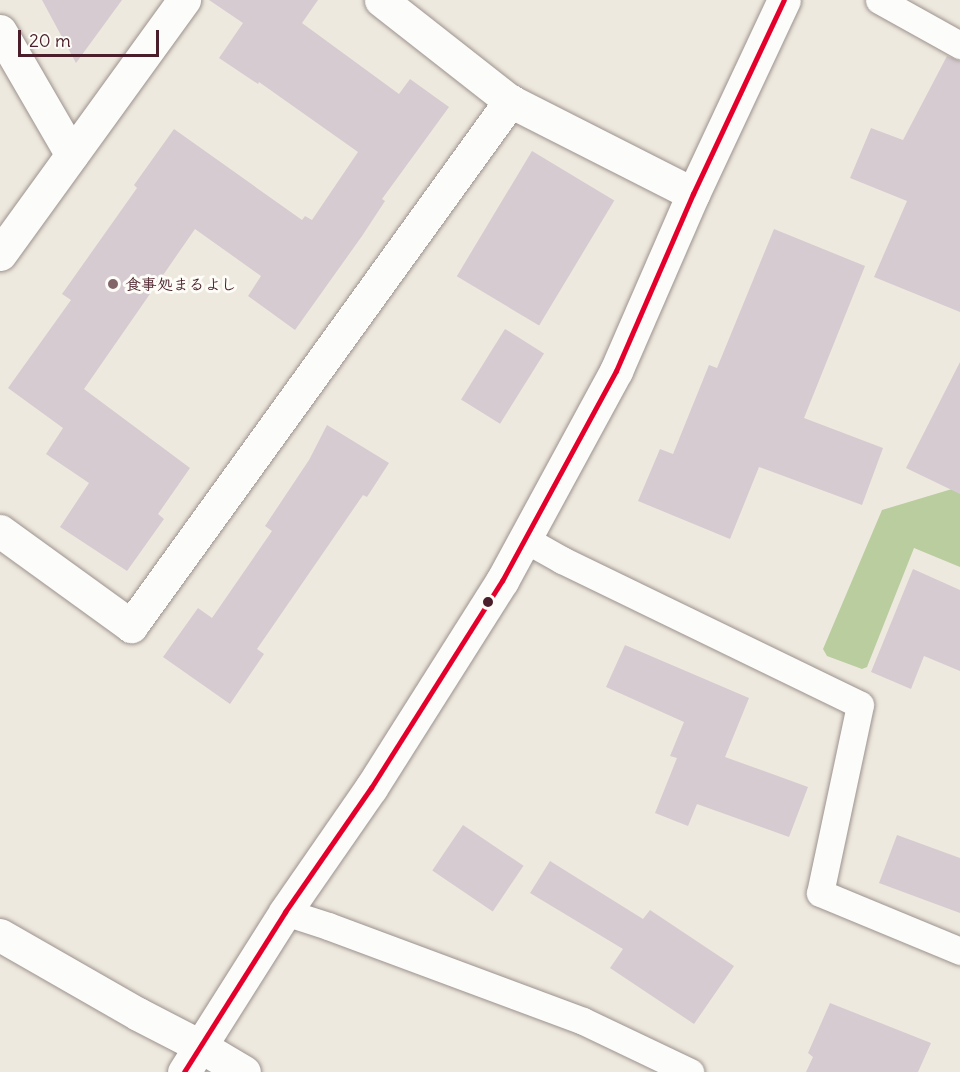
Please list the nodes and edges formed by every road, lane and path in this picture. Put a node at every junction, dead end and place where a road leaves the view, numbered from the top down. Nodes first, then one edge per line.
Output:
1 (184, 0) edge
2 (381, 0) edge
3 (784, 0) edge
4 (879, 0) edge
5 (0, 31) edge
6 (960, 45) edge
7 (510, 101) junction
8 (72, 155) junction
9 (693, 194) junction
10 (0, 254) edge
11 (0, 531) edge
12 (523, 538) junction
13 (285, 912) junction
14 (0, 935) edge
15 (960, 951) edge
16 (192, 1059) edge
17 (244, 1072) edge
18 (690, 1072) edge

1 - 8 street
2 - 7 street
3 - 9 street
4 - 6 lane
5 - 8 street
7 - 9 street
7 - 11 street
8 - 10 street
9 - 12 street
12 - 13 street
12 - 15 lane
13 - 16 street
13 - 18 lane
14 - 16 street
16 - 17 street

